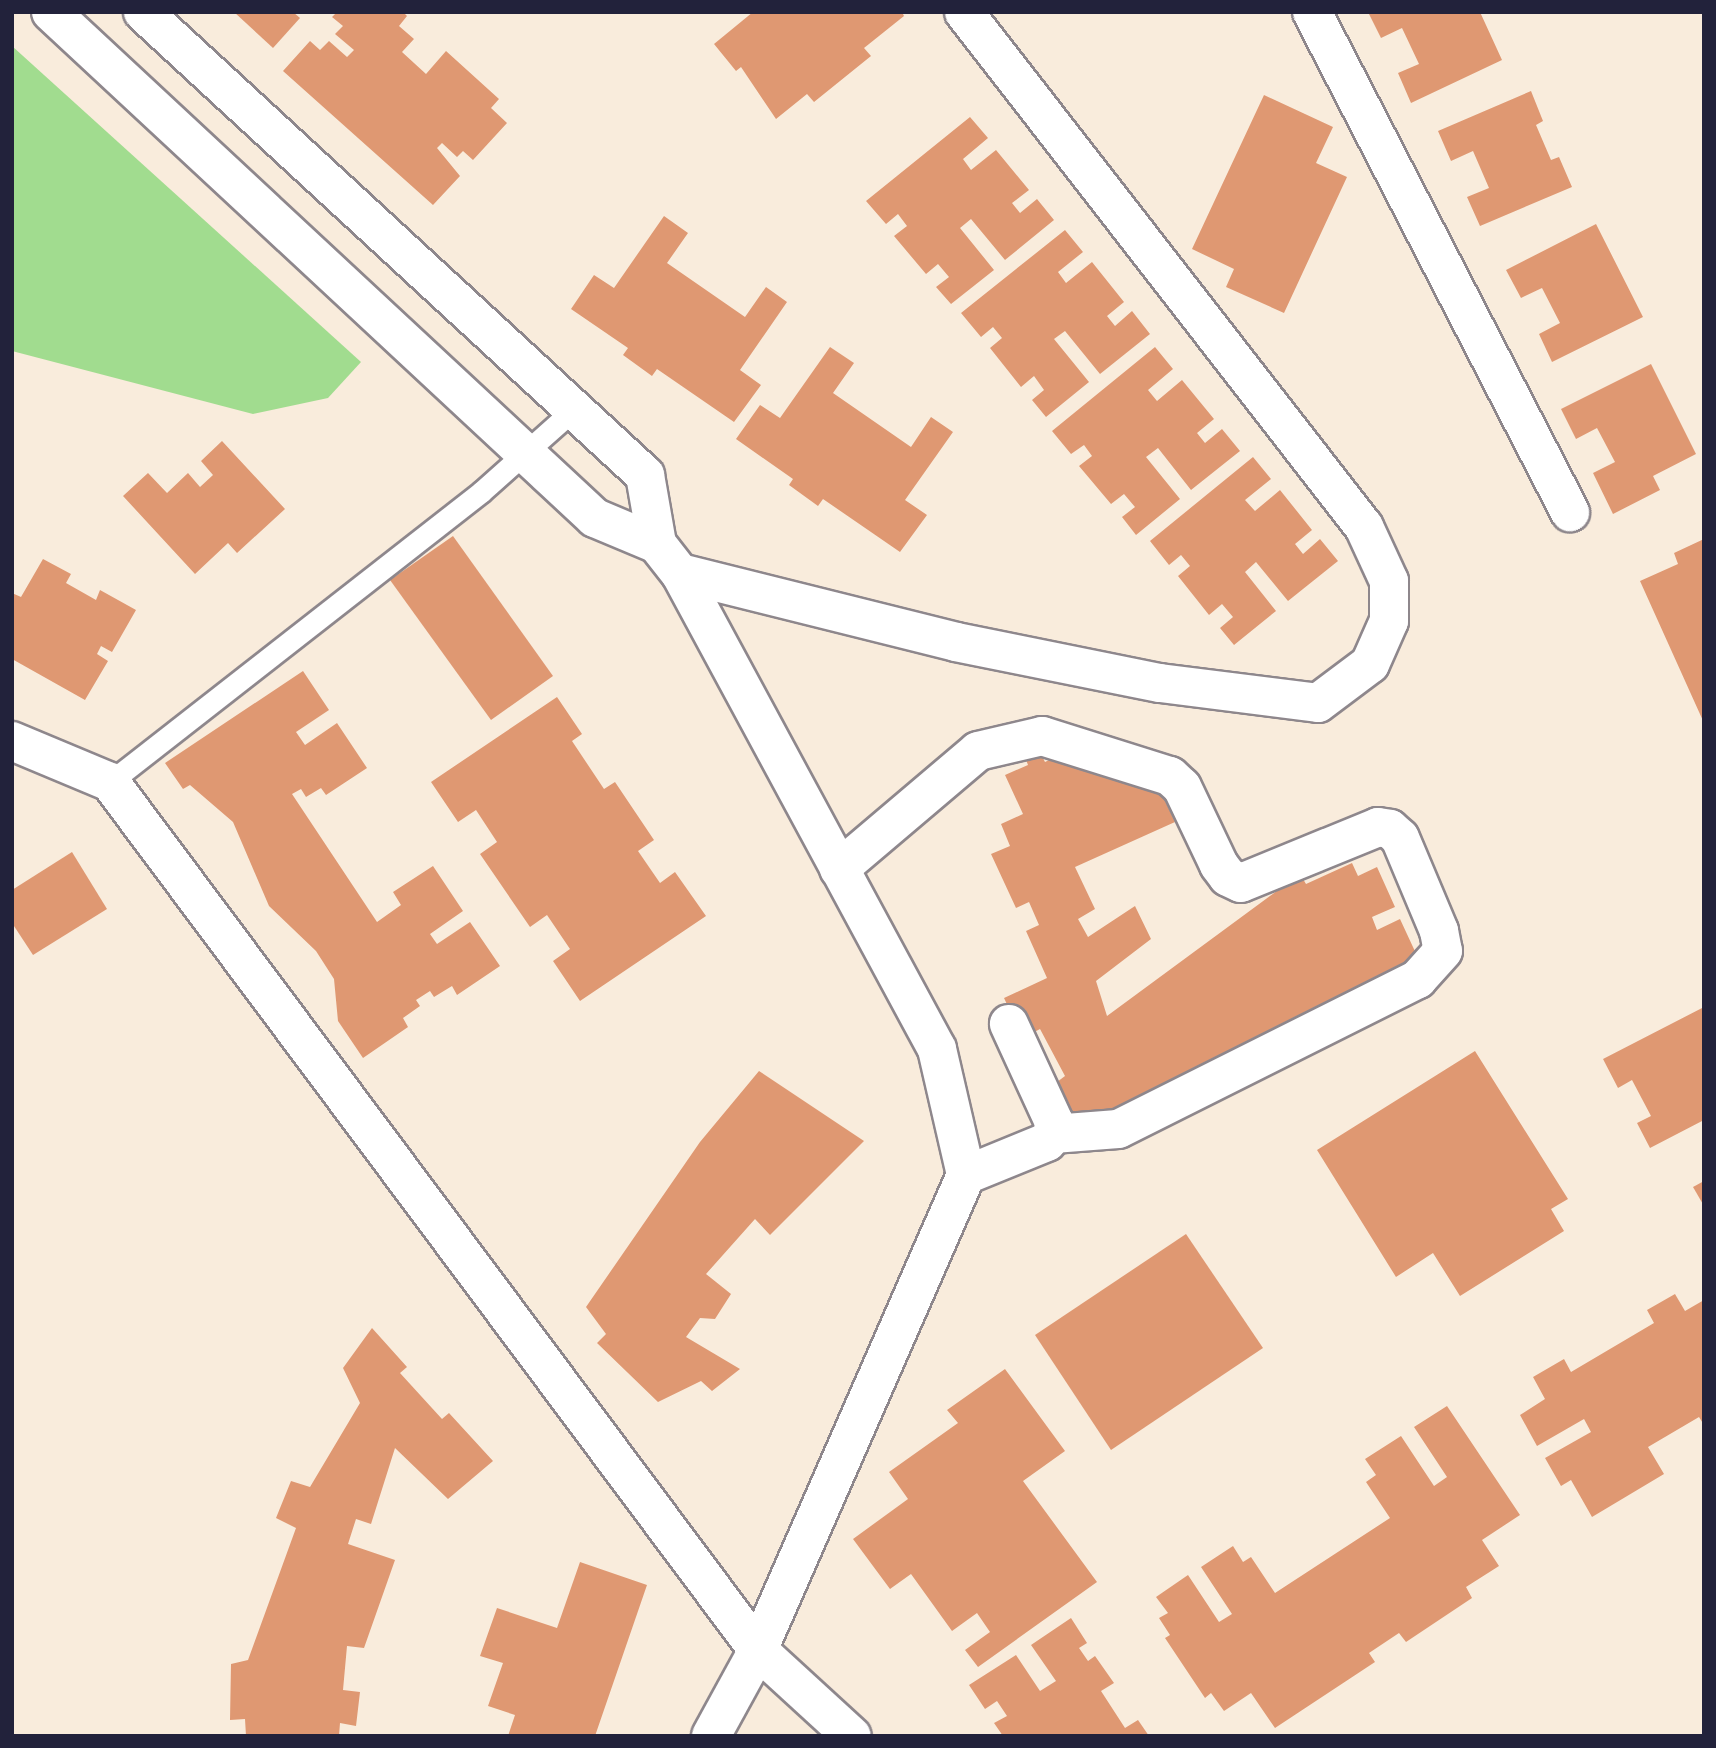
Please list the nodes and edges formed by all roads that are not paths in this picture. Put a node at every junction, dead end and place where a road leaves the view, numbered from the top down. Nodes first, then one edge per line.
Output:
1 (51, 12) edge
2 (143, 12) edge
3 (964, 12) edge
4 (1312, 12) edge
5 (575, 408) junction
6 (528, 453) junction
7 (1570, 512) dead end
8 (669, 558) junction
9 (12, 741) edge
10 (110, 782) junction
11 (839, 869) junction
12 (1009, 1024) dead end
13 (1054, 1135) junction
14 (966, 1175) junction
15 (758, 1650) junction
16 (711, 1736) edge
17 (852, 1736) edge

1 - 6 street
2 - 5 street
3 - 8 street
4 - 7 street
5 - 6 lane
5 - 8 street
6 - 8 street
6 - 10 lane
8 - 11 street
9 - 10 street
10 - 15 street
11 - 13 street
11 - 14 street
12 - 13 street
13 - 14 street
14 - 15 street
15 - 16 street
15 - 17 street

